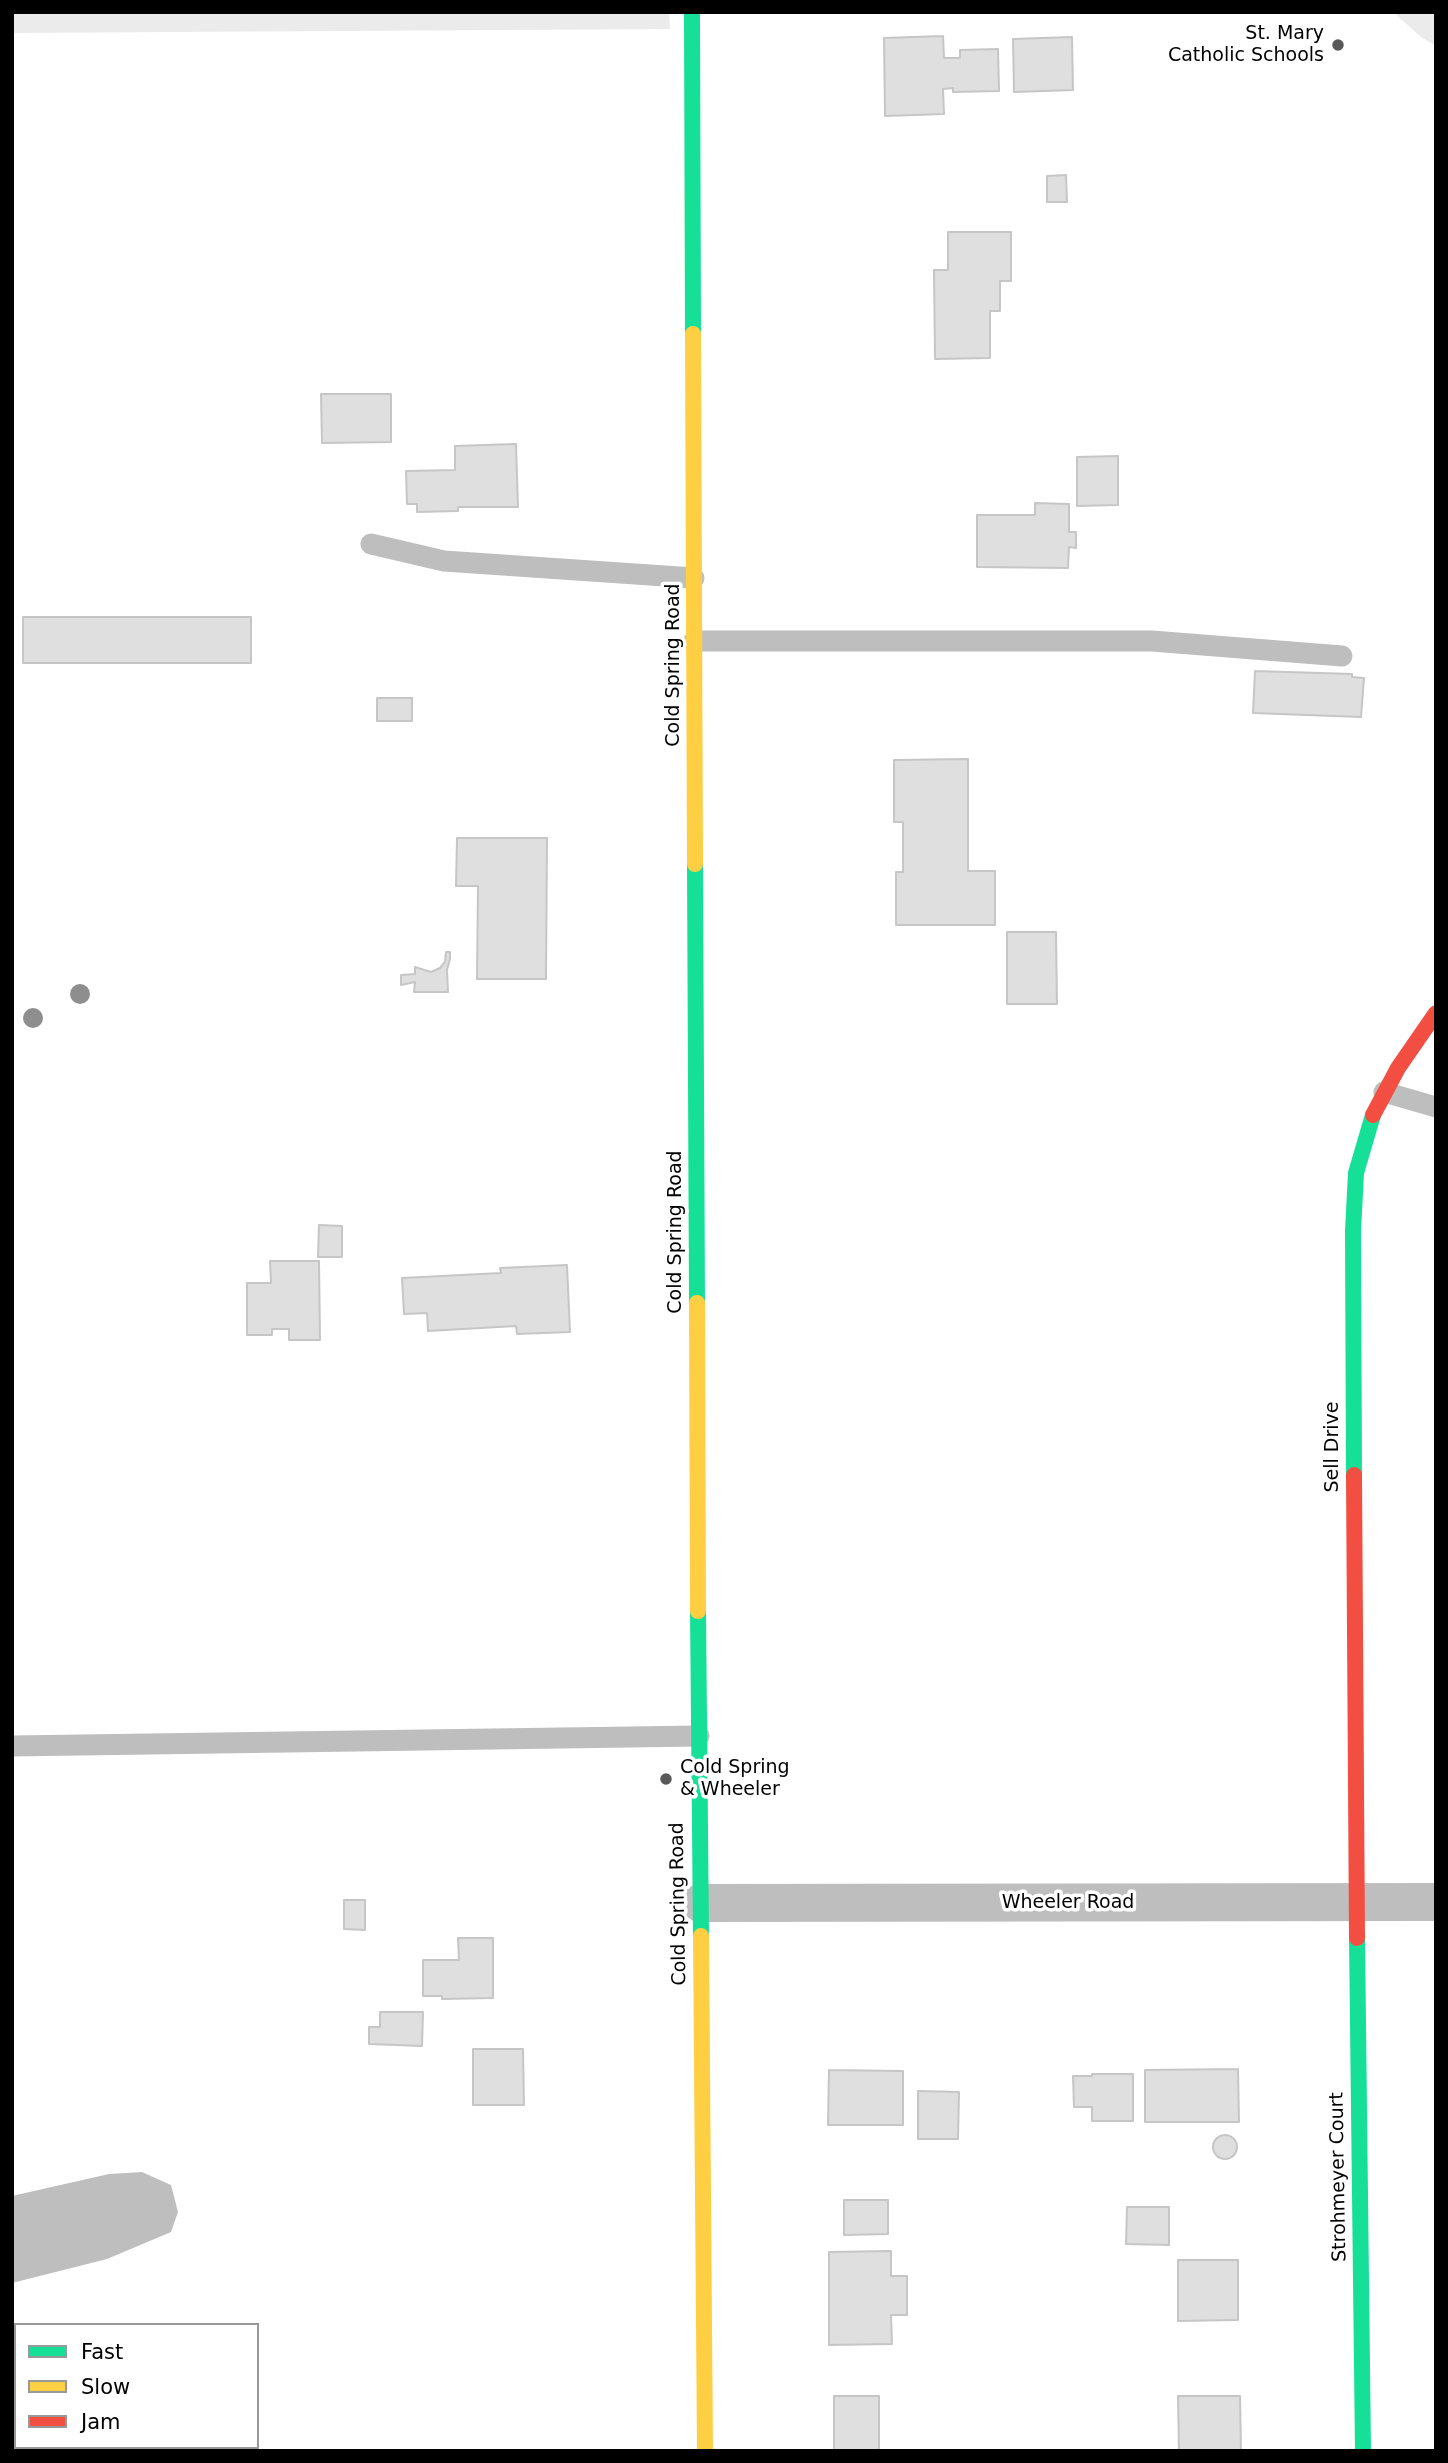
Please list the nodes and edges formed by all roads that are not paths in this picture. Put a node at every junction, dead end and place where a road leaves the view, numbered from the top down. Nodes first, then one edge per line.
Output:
1 (692, 12) edge
2 (371, 544) dead end
3 (694, 578) junction
4 (694, 641) junction
5 (1342, 656) dead end
6 (1436, 1013) edge
7 (1384, 1092) junction
8 (1436, 1107) edge
9 (699, 1737) junction
10 (12, 1746) edge
11 (1357, 1902) junction
12 (1436, 1902) edge
13 (700, 1903) junction
14 (705, 2451) edge
15 (1363, 2451) edge

1 - 3 street, Cold Spring Road
2 - 3 lane
3 - 4 street, Cold Spring Road
4 - 5 lane
4 - 9 street, Cold Spring Road
6 - 7 street, Sell Drive
7 - 8 lane
7 - 11 street, Sell Drive
9 - 10 lane
9 - 13 street, Cold Spring Road
11 - 12 street, Wheeler Road
11 - 13 street, Wheeler Road
11 - 15 street, Strohmeyer Court
13 - 14 street, Cold Spring Road

